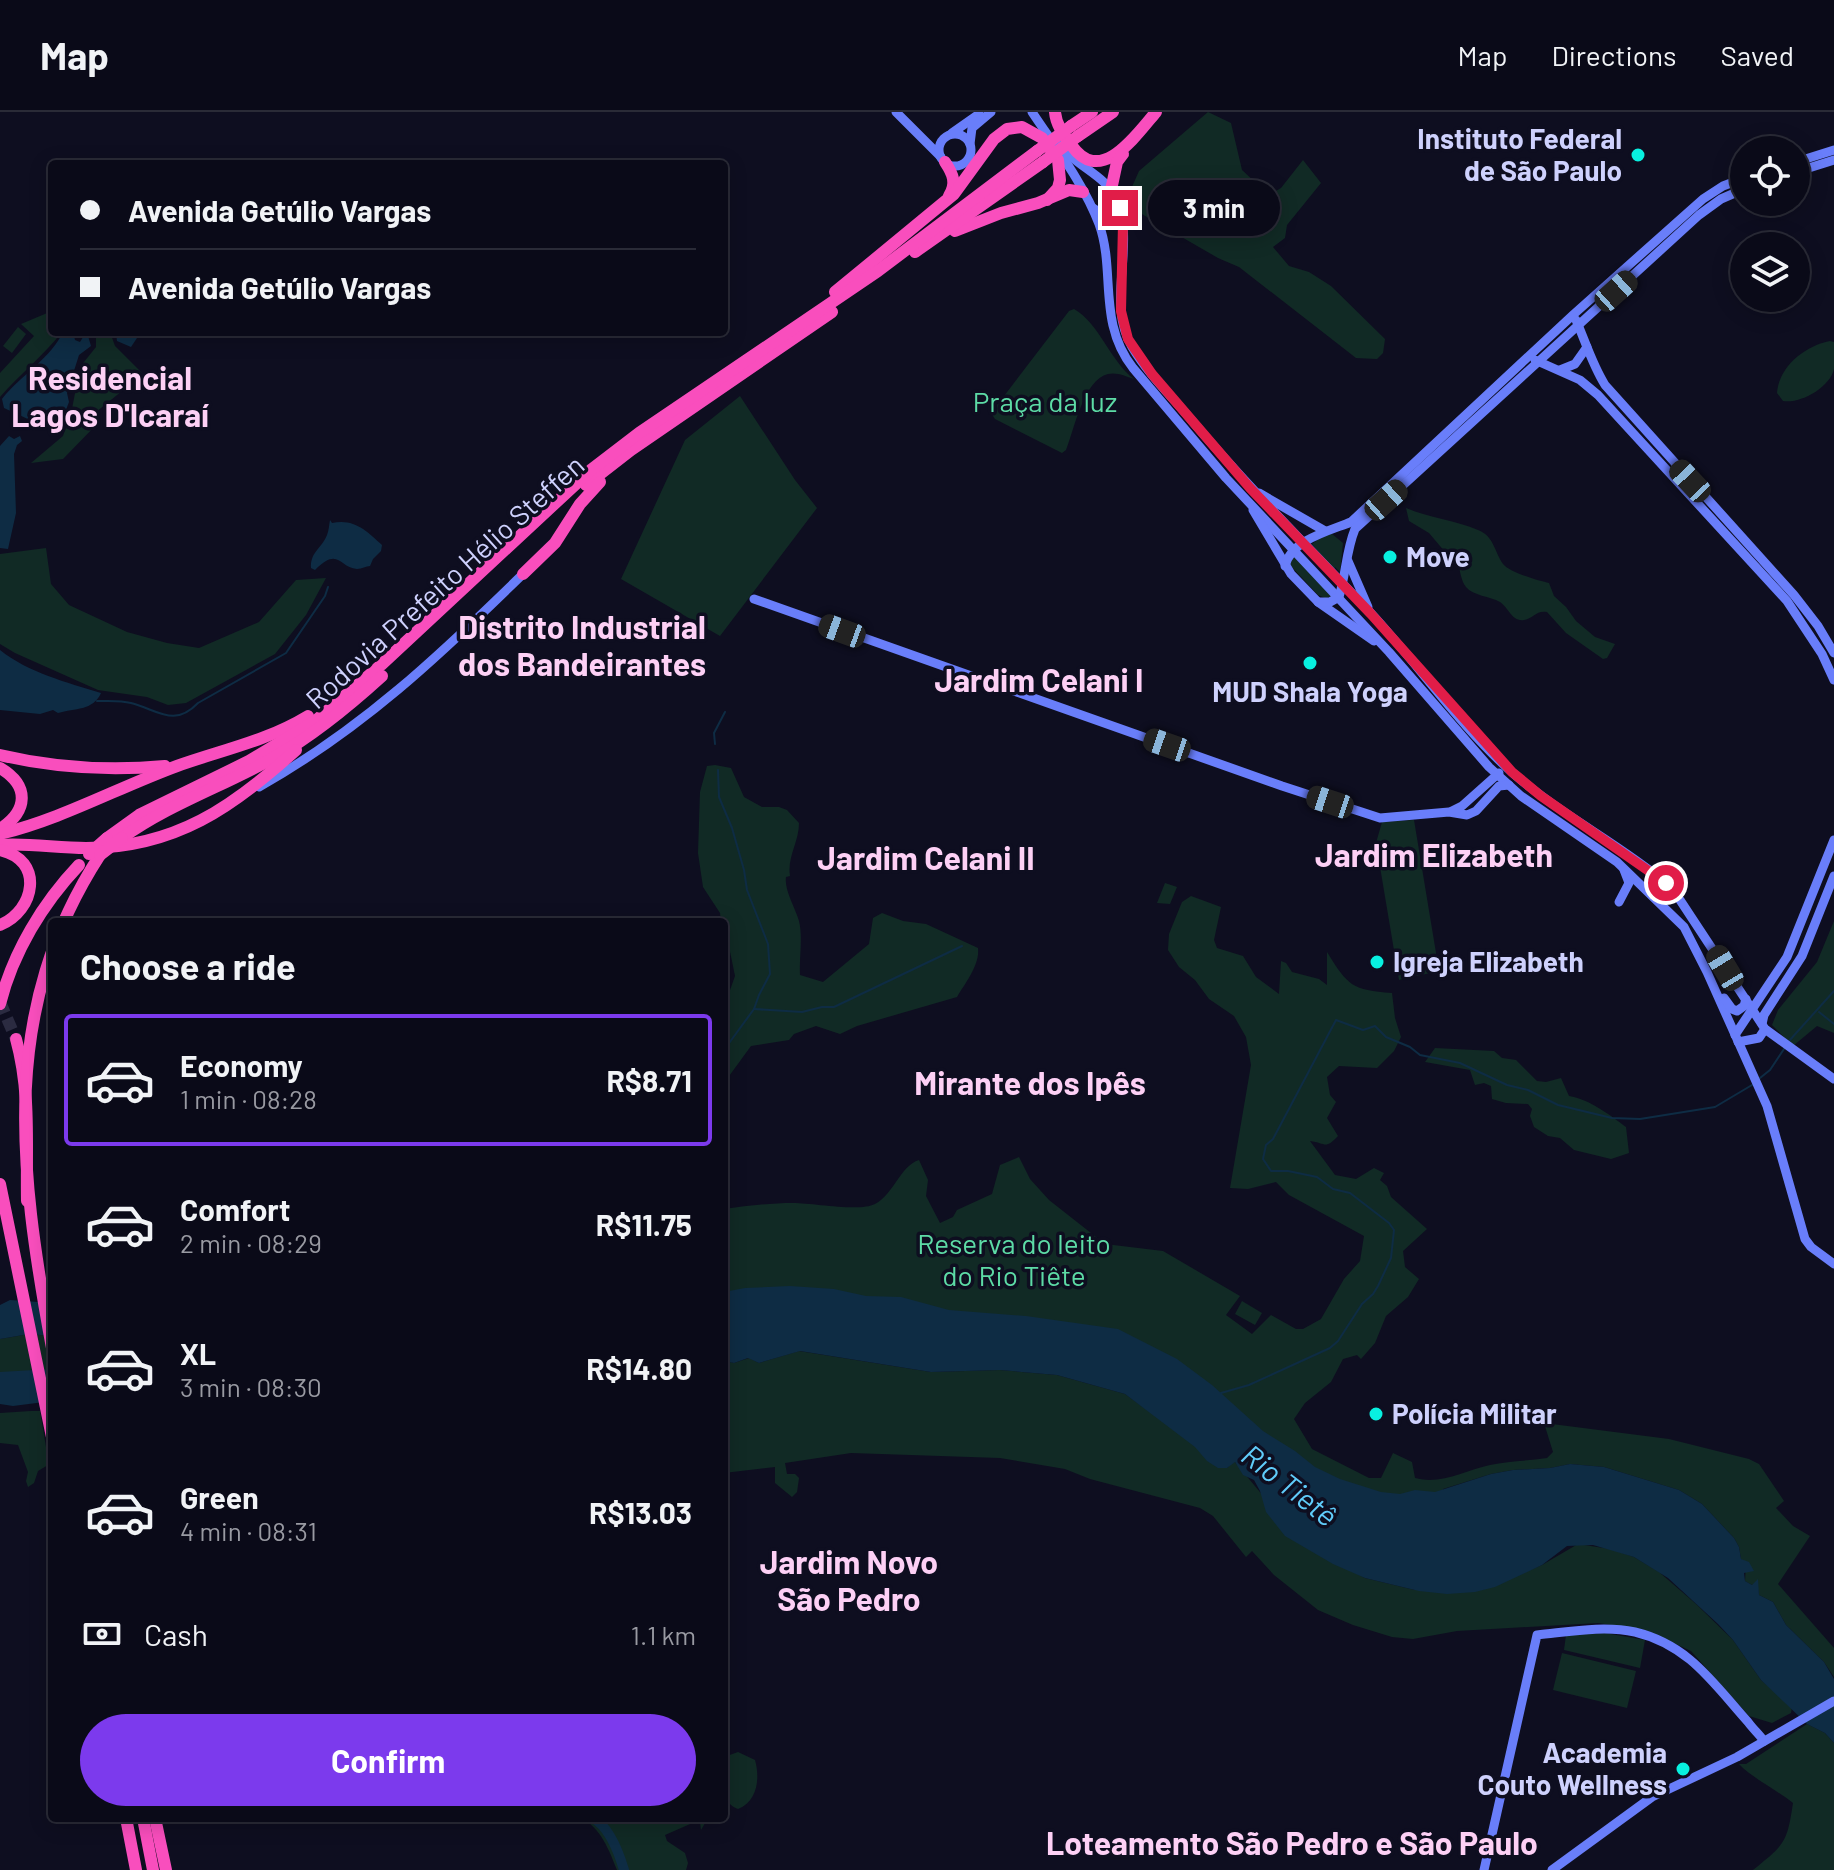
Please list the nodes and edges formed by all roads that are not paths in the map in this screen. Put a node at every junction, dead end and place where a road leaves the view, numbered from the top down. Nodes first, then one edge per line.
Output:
1 (896, 112) edge
2 (903, 112) edge
3 (982, 112) edge
4 (991, 112) edge
5 (1038, 112) edge
6 (1055, 112) edge
7 (1092, 112) edge
8 (1113, 112) edge
9 (1156, 112) edge
10 (1142, 128) junction
11 (1075, 131) junction
12 (946, 137) junction
13 (970, 144) junction
14 (1834, 150) edge
15 (1040, 156) junction
16 (1810, 158) edge
17 (943, 160) junction
18 (1834, 160) edge
19 (1810, 168) edge
20 (1730, 183) edge
21 (1080, 187) junction
22 (1111, 190) junction
23 (1730, 195) edge
24 (1047, 200) junction
25 (942, 204) junction
26 (1090, 205) junction
27 (1120, 208) junction
28 (903, 259) junction
29 (1106, 282) junction
30 (1576, 319) junction
31 (1128, 339) junction
32 (776, 340) junction
33 (1587, 347) junction
34 (1534, 358) junction
35 (1557, 371) junction
36 (631, 450) junction
37 (1250, 488) junction
38 (1248, 501) junction
39 (1327, 531) junction
40 (1299, 547) junction
41 (1347, 547) junction
42 (1348, 561) junction
43 (1285, 566) junction
44 (523, 574) joint
45 (1342, 584) junction
46 (1339, 597) junction
47 (754, 599) dead end
48 (1318, 602) junction
49 (1371, 614) junction
50 (1389, 652) junction
51 (1834, 653) edge
52 (1834, 680) edge
53 (359, 685) junction
54 (326, 724) junction
55 (0, 755) edge
56 (180, 765) junction
57 (0, 768) edge
58 (1496, 773) junction
59 (1509, 785) junction
60 (247, 793) junction
61 (1538, 800) junction
62 (1449, 812) junction
63 (0, 832) edge
64 (1834, 840) edge
65 (0, 847) edge
66 (95, 854) junction
67 (1622, 867) junction
68 (1834, 876) edge
69 (1619, 902) dead end
70 (0, 925) edge
71 (1707, 972) junction
72 (1746, 999) junction
73 (1753, 1009) junction
74 (7, 1013) edge
75 (1744, 1022) junction
76 (1764, 1027) junction
77 (16, 1039) tunnel mouth
78 (1737, 1039) junction
79 (5, 1051) dead end
80 (1834, 1079) edge
81 (13, 1162) dead end
82 (0, 1184) edge
83 (27, 1233) junction
84 (1834, 1264) edge
85 (48, 1328) edge
86 (48, 1417) edge
87 (1834, 1701) edge
88 (1765, 1736) junction
89 (127, 1822) edge
90 (144, 1822) edge
91 (156, 1822) edge
92 (136, 1870) edge
93 (153, 1870) edge
94 (166, 1870) edge
95 (1484, 1870) edge
96 (1552, 1870) edge

1 - 17 street
2 - 12 street
3 - 12 street
4 - 13 street
5 - 21 street
5 - 22 street
6 - 10 highway
7 - 11 highway
8 - 11 highway
9 - 10 highway
10 - 22 highway
11 - 15 highway, bridge
12 - 13 street
12 - 17 street
13 - 17 street
14 - 16 street
15 - 28 highway, Rodovia Prefeito Hélio Steffen
15 - 32 highway, Rodovia Prefeito Hélio Steffen
17 - 25 highway
18 - 19 street
20 - 30 street
21 - 24 highway
21 - 26 street
22 - 27 street
23 - 30 street
24 - 25 highway
24 - 28 highway
25 - 32 highway
26 - 27 street
26 - 29 street
27 - 31 street
28 - 36 highway, Rodovia Prefeito Hélio Steffen
29 - 31 street
29 - 38 street
30 - 33 street
30 - 34 street
31 - 37 street
32 - 53 highway, Rodovia Prefeito Hélio Steffen
33 - 35 street
33 - 51 street
34 - 35 street
34 - 39 street
34 - 41 street
35 - 52 street
36 - 44 highway
36 - 54 highway, Rodovia Prefeito Hélio Steffen
37 - 39 street
37 - 40 street
38 - 40 street
38 - 43 street
39 - 40 street
39 - 41 street
40 - 43 street
40 - 45 street
40 - 46 street
41 - 42 street
42 - 45 street
42 - 49 street
43 - 48 street
44 - 60 street
45 - 46 street
45 - 49 street
46 - 48 street
46 - 50 street
47 - 62 street
48 - 50 street
49 - 61 street
50 - 58 street
53 - 56 highway
53 - 66 highway, Rodovia Prefeito Hélio Steffen, bridge
54 - 60 highway
54 - 66 highway, Rodovia Prefeito Hélio Steffen, bridge
55 - 56 highway
56 - 63 highway
57 - 63 highway
58 - 59 street
58 - 61 street
58 - 62 street
59 - 61 street
59 - 62 street
60 - 65 highway
61 - 67 street
61 - 72 street
64 - 73 street
65 - 70 highway
66 - 74 highway, Rodovia Prefeito Hélio Steffen
67 - 69 street
67 - 71 street
68 - 76 street
71 - 72 street
71 - 78 street
72 - 73 street
73 - 75 street
73 - 76 street
74 - 79 highway, Rodovia Prefeito Hélio Steffen
75 - 76 street
75 - 78 street
76 - 78 street
76 - 80 street
77 - 83 highway
78 - 84 street
81 - 83 highway
82 - 86 highway
83 - 85 highway
87 - 88 street
88 - 95 street
88 - 96 street
89 - 92 highway
90 - 93 highway
91 - 94 highway

